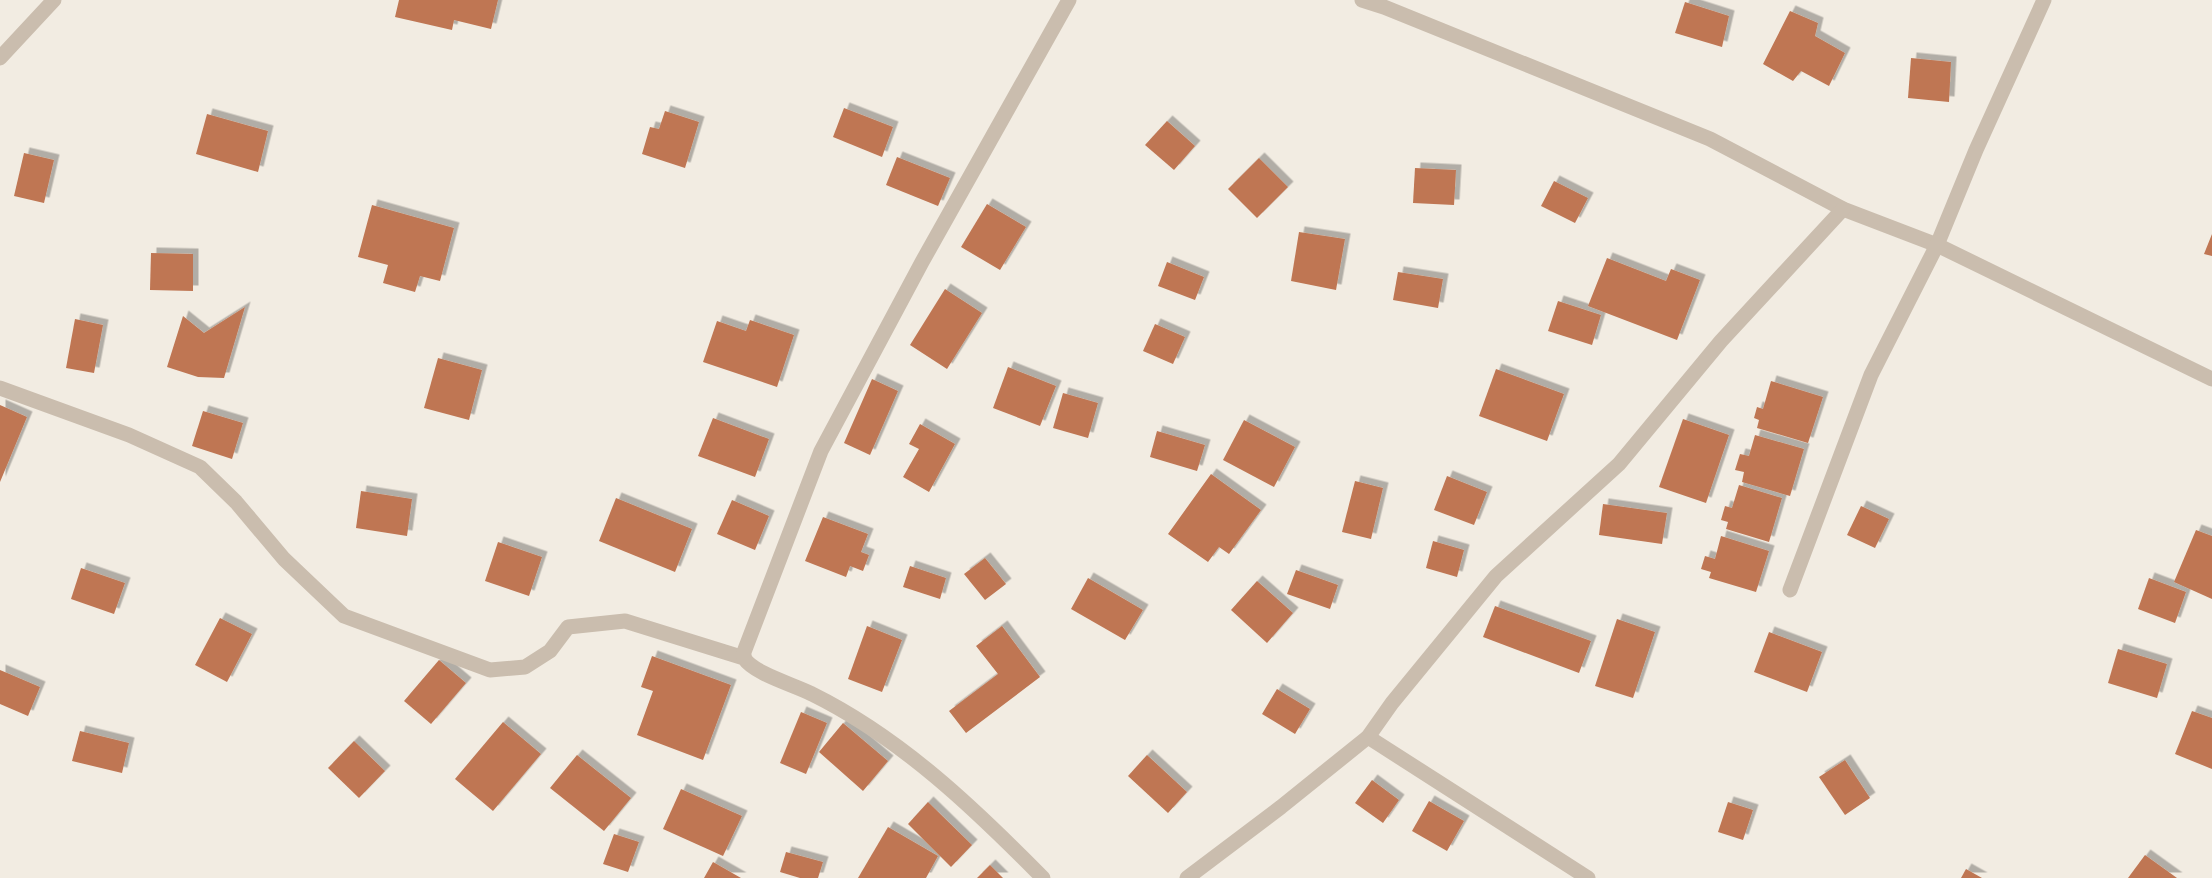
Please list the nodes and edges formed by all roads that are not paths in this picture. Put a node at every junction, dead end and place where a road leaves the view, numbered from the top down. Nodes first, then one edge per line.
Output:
1 (54, 0) edge
2 (1069, 0) edge
3 (1362, 0) edge
4 (2044, 0) edge
5 (0, 58) edge
6 (1843, 209) junction
7 (1937, 245) junction
8 (2212, 380) edge
9 (0, 388) edge
10 (1790, 590) dead end
11 (744, 658) junction
12 (1368, 737) junction
13 (1043, 878) edge
14 (1188, 878) edge
15 (1588, 878) edge

1 - 5 street
2 - 11 street
3 - 6 street
4 - 7 street
6 - 7 street
6 - 12 street
7 - 8 street
7 - 10 street
9 - 11 street
11 - 13 street
12 - 14 street
12 - 15 street

